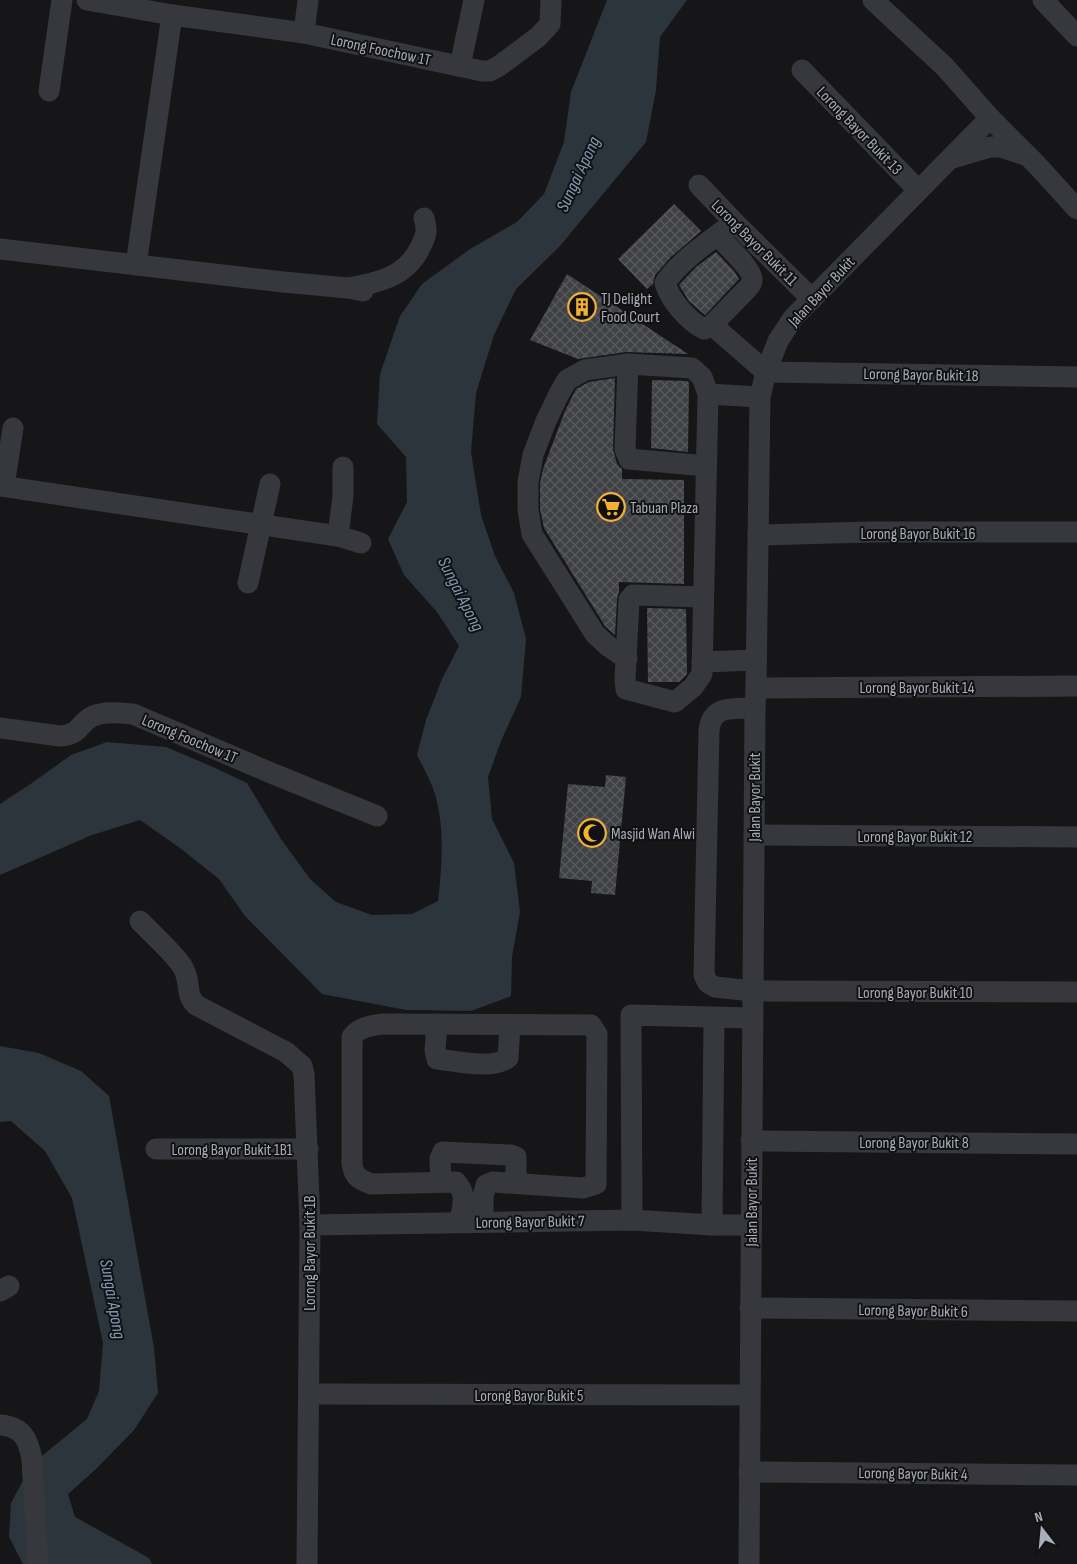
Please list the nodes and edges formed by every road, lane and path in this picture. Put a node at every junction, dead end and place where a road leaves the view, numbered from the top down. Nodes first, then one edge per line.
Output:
1 (62, 0) edge
2 (87, 0) edge
3 (308, 0) edge
4 (474, 0) edge
5 (551, 0) edge
6 (873, 0) edge
7 (1043, 0) edge
8 (172, 15) junction
9 (304, 33) junction
10 (1077, 36) edge
11 (460, 66) junction
12 (802, 70) dead end
13 (949, 71) junction
14 (49, 91) dead end
15 (990, 118) junction
16 (951, 158) junction
17 (1032, 160) junction
18 (699, 185) dead end
19 (918, 190) junction
20 (1077, 208) edge
21 (424, 218) dead end
22 (734, 222) junction
23 (718, 236) junction
24 (0, 249) edge
25 (136, 265) junction
26 (811, 298) junction
27 (712, 325) junction
28 (628, 364) junction
29 (766, 372) junction
30 (1077, 376) edge
31 (708, 394) junction
32 (760, 397) junction
33 (13, 428) dead end
34 (706, 466) junction
35 (343, 468) dead end
36 (270, 484) dead end
37 (2, 486) edge
38 (261, 524) junction
39 (1077, 532) edge
40 (758, 535) junction
41 (338, 536) junction
42 (361, 543) dead end
43 (248, 583) dead end
44 (704, 597) junction
45 (627, 659) junction
46 (756, 660) junction
47 (702, 662) junction
48 (1077, 686) edge
49 (755, 698) junction
50 (0, 728) edge
51 (377, 816) dead end
52 (754, 834) junction
53 (1077, 837) edge
54 (140, 921) dead end
55 (752, 991) junction
56 (1077, 992) edge
57 (714, 1018) junction
58 (752, 1018) junction
59 (437, 1024) junction
60 (510, 1025) junction
61 (751, 1141) junction
62 (1077, 1144) edge
63 (156, 1149) dead end
64 (308, 1149) junction
65 (449, 1182) junction
66 (493, 1182) junction
67 (516, 1183) junction
68 (632, 1220) junction
69 (460, 1222) junction
70 (483, 1222) junction
71 (310, 1225) junction
72 (712, 1225) junction
73 (750, 1225) junction
74 (750, 1308) junction
75 (1077, 1312) edge
76 (309, 1394) junction
77 (750, 1396) junction
78 (0, 1425) edge
79 (749, 1472) junction
80 (1077, 1475) edge
81 (38, 1564) edge
82 (307, 1564) edge
83 (749, 1564) edge

1 - 14 street
2 - 8 street, Lorong Foochow 1T
3 - 9 street
4 - 11 street
5 - 11 street, Lorong Foochow 1T
6 - 13 street
7 - 10 street
8 - 9 street, Lorong Foochow 1T
8 - 25 street
9 - 11 street, Lorong Foochow 1T
12 - 19 street, Lorong Bayor Bukit 13
13 - 15 street
13 - 16 street
13 - 17 street
15 - 16 street, Jalan Bayor Bukit
15 - 17 street
16 - 17 street
16 - 19 street, Jalan Bayor Bukit
17 - 20 street
18 - 22 street, Lorong Bayor Bukit 11
19 - 26 street, Jalan Bayor Bukit
21 - 25 street
22 - 23 street
22 - 26 street, Lorong Bayor Bukit 11
23 - 27 street
23 - 27 street
24 - 25 street
26 - 29 street, Jalan Bayor Bukit
27 - 29 street
28 - 31 street
28 - 34 street
28 - 45 street
29 - 30 street, Lorong Bayor Bukit 18
29 - 32 street, Jalan Bayor Bukit
31 - 32 street
31 - 34 street
32 - 40 street, Jalan Bayor Bukit
33 - 37 street
34 - 44 street
35 - 41 street
36 - 38 street
37 - 38 street
38 - 41 street
38 - 43 street
39 - 40 street, Lorong Bayor Bukit 16
40 - 46 street, Jalan Bayor Bukit
41 - 42 street
44 - 45 street
44 - 47 street
45 - 47 street
46 - 47 street
46 - 49 street, Jalan Bayor Bukit
48 - 49 street, Lorong Bayor Bukit 14
49 - 52 street, Jalan Bayor Bukit
49 - 55 street, Lorong Bayor Bukit 14
50 - 51 street, Lorong Foochow 1T
52 - 53 street, Lorong Bayor Bukit 12
52 - 55 street, Jalan Bayor Bukit
54 - 64 street, Lorong Bayor Bukit 1B
55 - 56 street, Lorong Bayor Bukit 10
55 - 58 street, Jalan Bayor Bukit
57 - 58 street
57 - 68 street
57 - 72 street
58 - 61 street, Jalan Bayor Bukit
59 - 60 street
59 - 60 street
59 - 65 street
60 - 67 street
61 - 62 street, Lorong Bayor Bukit 8
61 - 73 street, Jalan Bayor Bukit
63 - 64 street, Lorong Bayor Bukit 1B1
64 - 71 street, Lorong Bayor Bukit 1B
65 - 66 street
65 - 67 street
65 - 69 street
66 - 67 street
66 - 70 street
68 - 70 street, Lorong Bayor Bukit 7
68 - 72 street, Lorong Bayor Bukit 7
69 - 70 street, Lorong Bayor Bukit 7
69 - 71 street, Lorong Bayor Bukit 7
71 - 76 street, Lorong Bayor Bukit 1B
72 - 73 street, Lorong Bayor Bukit 7
73 - 74 street, Jalan Bayor Bukit
74 - 75 street, Lorong Bayor Bukit 6
74 - 77 street, Jalan Bayor Bukit
76 - 77 street, Lorong Bayor Bukit 5
76 - 82 street, Lorong Bayor Bukit 1B
77 - 79 street, Jalan Bayor Bukit
78 - 81 street
79 - 80 street, Lorong Bayor Bukit 4
79 - 83 street, Jalan Bayor Bukit

